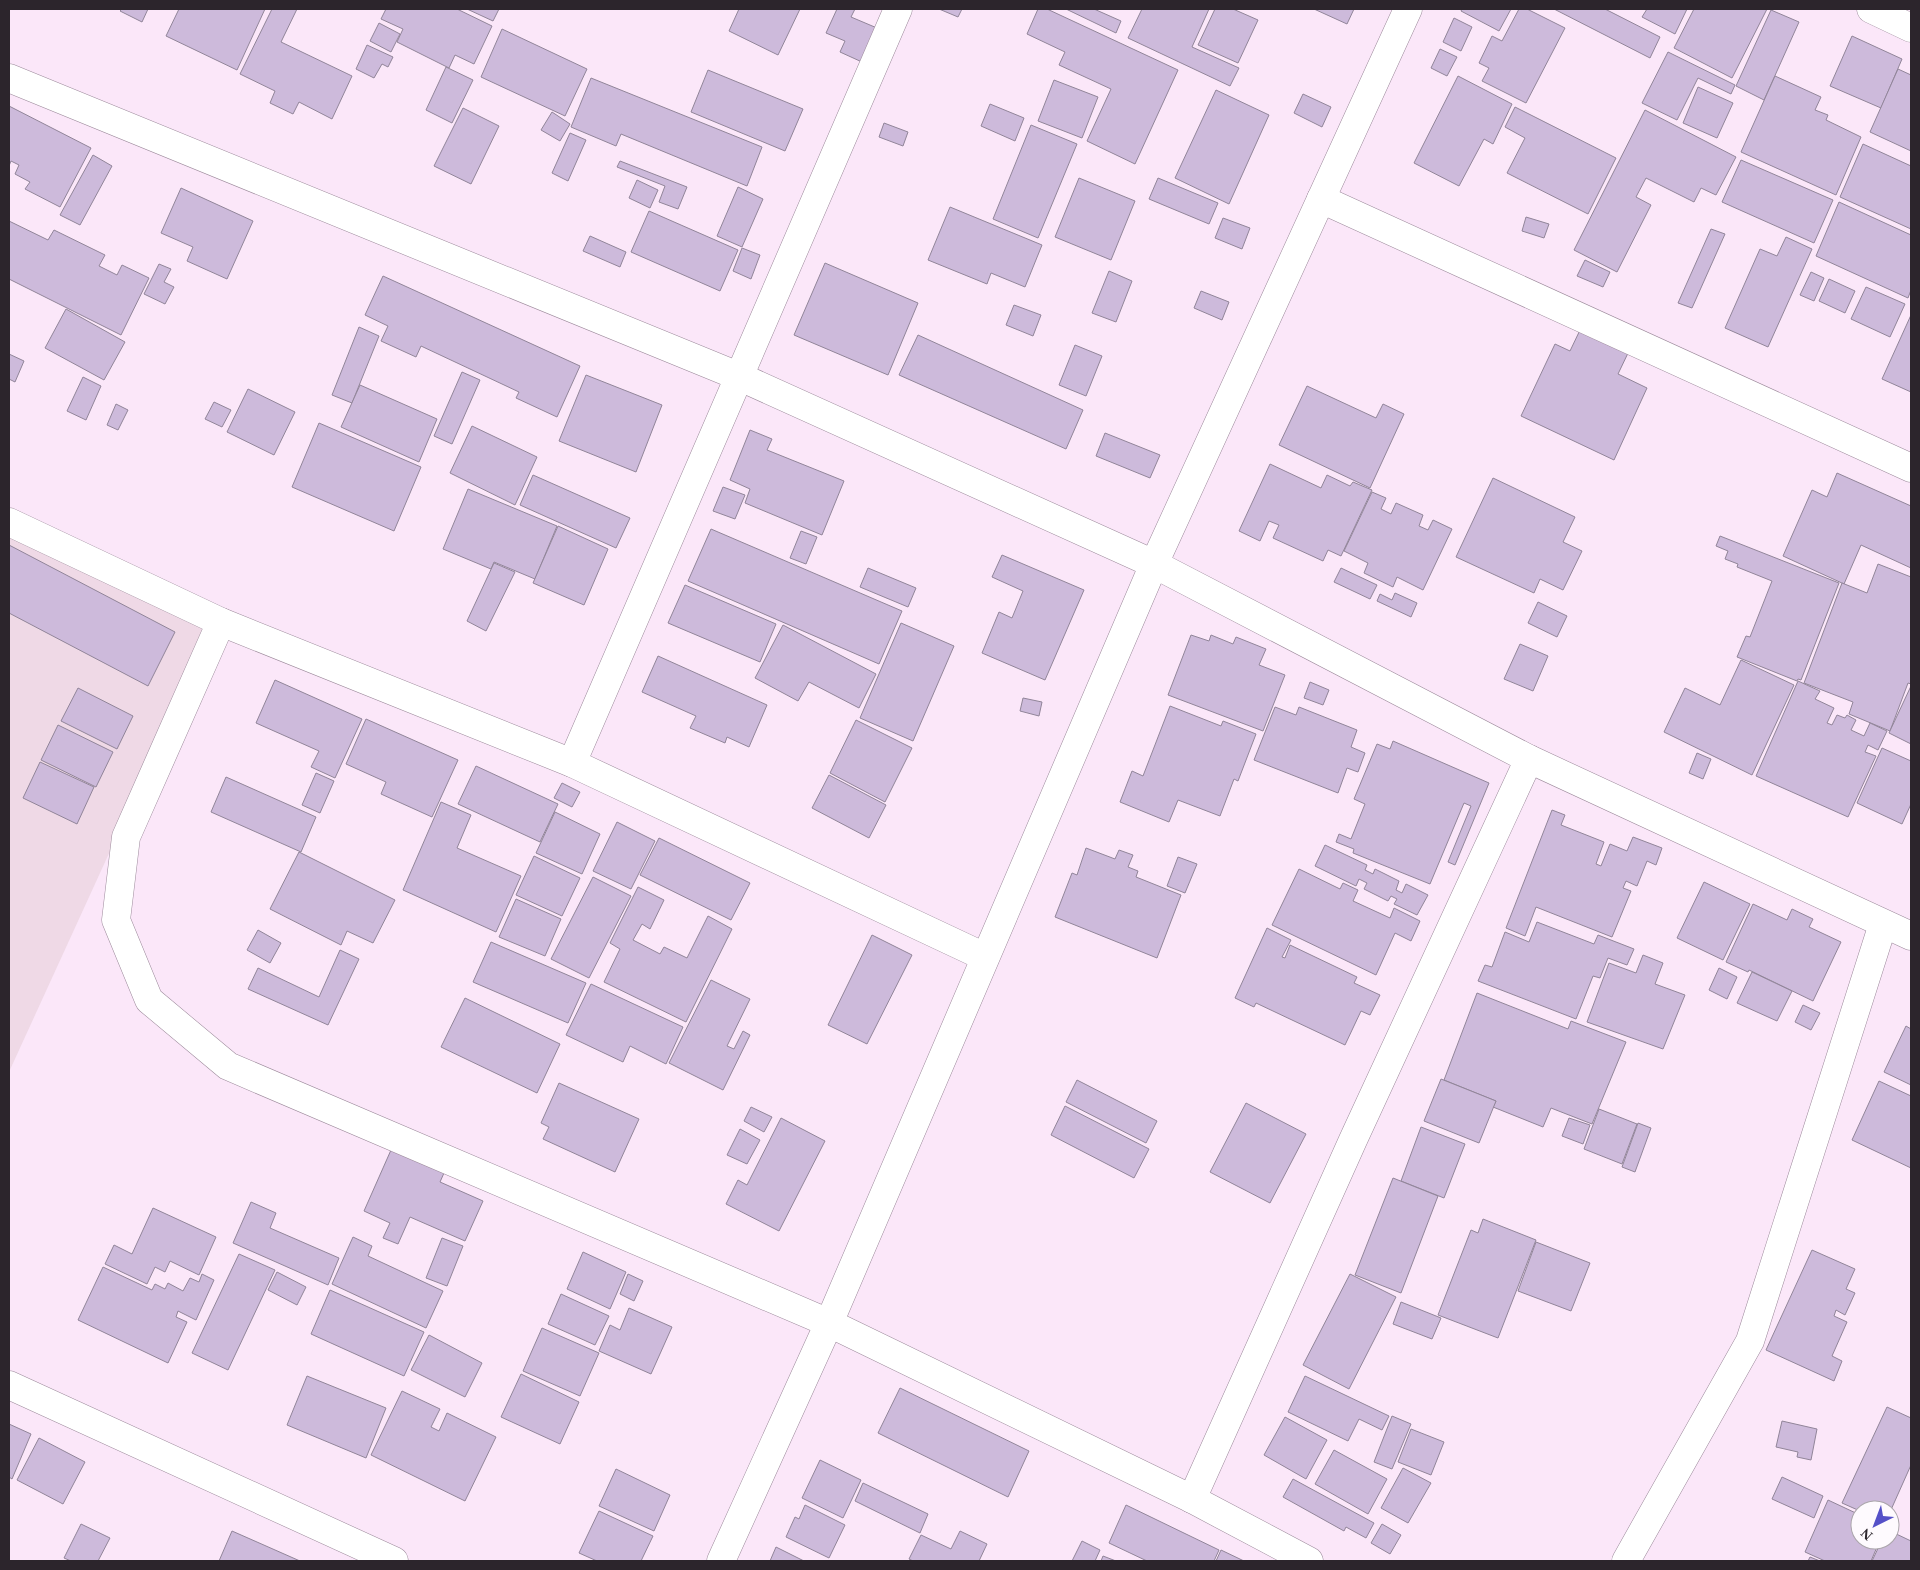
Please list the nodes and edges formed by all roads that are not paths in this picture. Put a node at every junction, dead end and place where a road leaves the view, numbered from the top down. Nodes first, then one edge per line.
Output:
1 (898, 9) edge
2 (1408, 9) edge
3 (1871, 9) edge
4 (1911, 28) edge
5 (9, 78) edge
6 (1321, 199) junction
7 (738, 376) junction
8 (1911, 468) edge
9 (9, 522) edge
10 (1154, 564) junction
11 (221, 622) junction
12 (1528, 759) junction
13 (572, 763) junction
14 (1883, 924) junction
15 (1911, 936) edge
16 (985, 957) junction
17 (829, 1323) junction
18 (9, 1385) edge
19 (1192, 1499) junction
20 (394, 1561) edge
21 (721, 1561) edge
22 (1309, 1561) edge
23 (1626, 1561) edge

1 - 7 street
2 - 6 street
3 - 4 street
5 - 7 street
6 - 8 street
6 - 10 street
7 - 10 street
7 - 13 street
9 - 11 street
10 - 12 street
10 - 16 street
11 - 13 street
11 - 17 street
12 - 14 street
12 - 19 street
13 - 16 street
14 - 15 street
14 - 23 street
16 - 17 street
17 - 19 street
17 - 21 street
18 - 20 street
19 - 22 street

